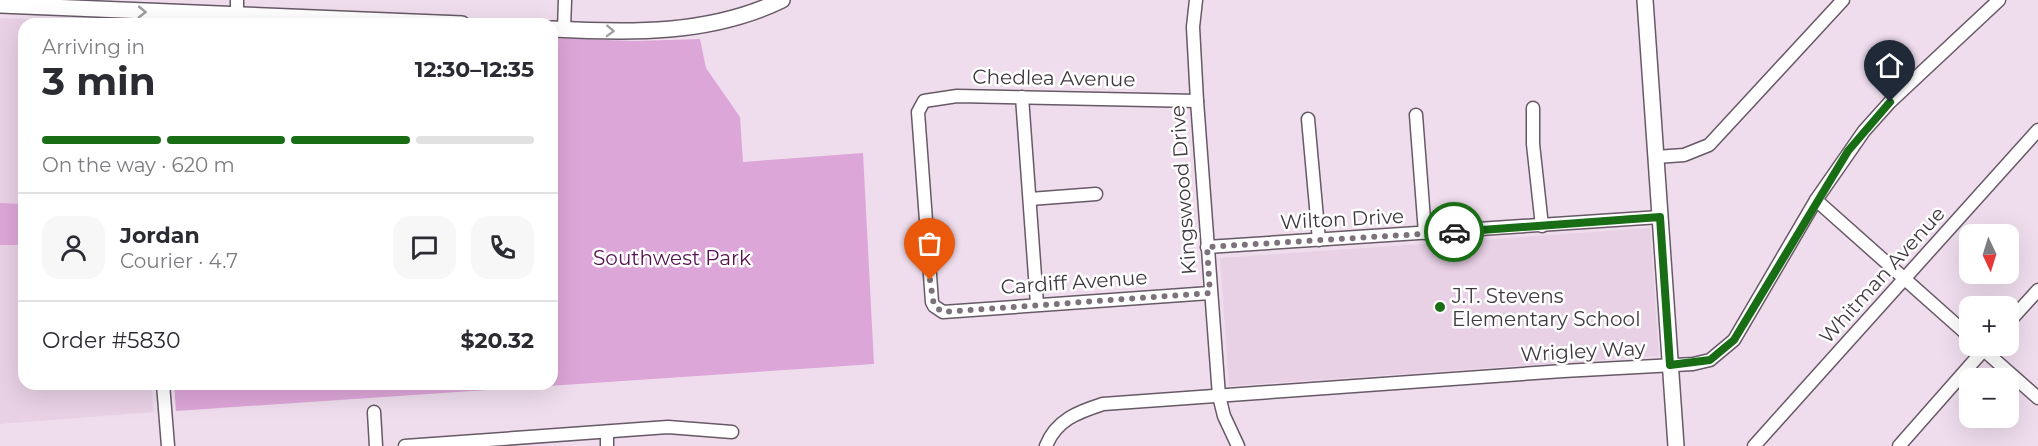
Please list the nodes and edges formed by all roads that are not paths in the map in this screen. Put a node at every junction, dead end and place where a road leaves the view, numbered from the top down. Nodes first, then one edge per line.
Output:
1 (226, 0) edge
2 (565, 0) edge
3 (782, 0) edge
4 (1196, 0) edge
5 (1645, 0) edge
6 (1843, 0) edge
7 (1999, 0) edge
8 (0, 5) edge
9 (239, 9) edge
10 (175, 12) junction
11 (373, 18) edge
12 (558, 29) edge
13 (1022, 96) junction
14 (1197, 102) junction
15 (1533, 108) dead end
16 (1416, 115) dead end
17 (1308, 119) dead end
18 (2038, 130) edge
19 (1656, 157) junction
20 (1096, 194) dead end
21 (1030, 199) junction
22 (1816, 200) junction
23 (1660, 217) junction
24 (1542, 226) junction
25 (1425, 234) junction
26 (1319, 240) junction
27 (1207, 247) junction
28 (1904, 279) junction
29 (2038, 290) edge
30 (1210, 293) junction
31 (1037, 304) junction
32 (941, 310) joint
33 (2019, 311) edge
34 (1959, 328) edge
35 (1975, 356) edge
36 (1993, 356) edge
37 (1670, 365) junction
38 (164, 390) edge
39 (1219, 396) junction
40 (2038, 398) edge
41 (374, 412) dead end
42 (732, 432) dead end
43 (607, 433) junction
44 (168, 446) edge
45 (376, 446) edge
46 (405, 446) edge
47 (607, 446) edge
48 (1046, 446) edge
49 (1238, 446) edge
50 (1676, 446) edge
51 (1754, 446) edge
52 (1899, 446) edge

1 - 10 main road
2 - 12 street
12 -> 3 main road
4 - 14 street, Kingswood Drive
5 - 19 main road
6 - 19 street
7 - 22 street, Wrigley Way
8 -> 10 main road
9 - 10 main road
9 - 11 main road
13 - 14 street, Chedlea Avenue
13 - 21 street
13 - 32 street, Chedlea Avenue
14 - 27 street, Kingswood Drive
15 - 24 street
16 - 25 street
17 - 26 street
18 - 28 street, Whitman Avenue
19 - 23 main road
20 - 21 street
21 - 31 street
22 - 28 street
22 - 37 street, Wrigley Way
23 - 24 street, Wilton Drive
23 - 37 main road
24 - 25 street, Wilton Drive
25 - 26 street, Wilton Drive
26 - 27 street, Wilton Drive
27 - 30 street, Kingswood Drive
28 - 34 street
28 - 51 street, Whitman Avenue
29 - 33 street
30 - 31 street, Cardiff Avenue
30 - 39 street, Kingswood Drive
31 - 32 street, Cardiff Avenue
35 - 52 street
36 - 40 street
37 - 39 street, Wrigley Way
37 - 50 main road
38 - 44 street
39 - 48 street, Wrigley Way
39 - 49 street, Kingswood Drive
41 - 45 street
42 - 43 street
43 - 46 street
43 - 47 street

